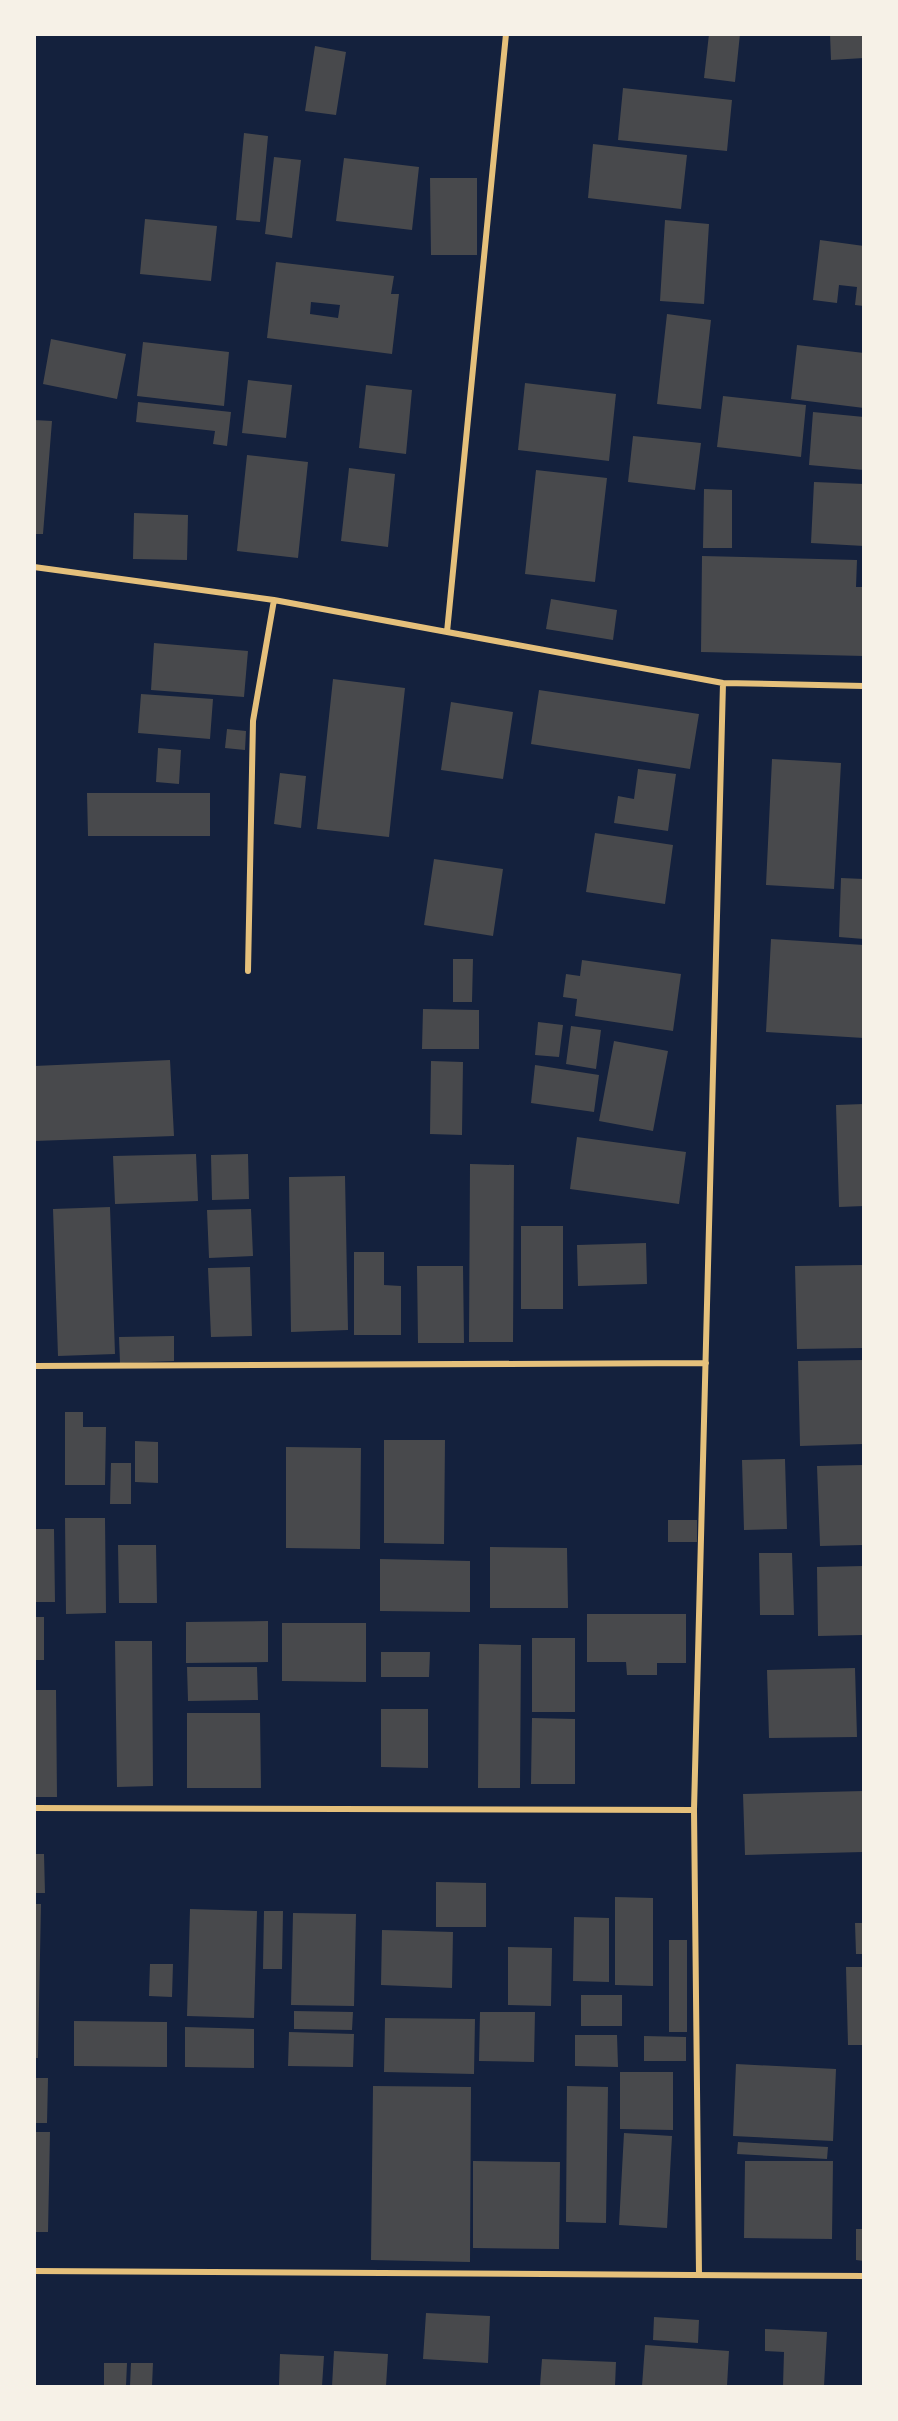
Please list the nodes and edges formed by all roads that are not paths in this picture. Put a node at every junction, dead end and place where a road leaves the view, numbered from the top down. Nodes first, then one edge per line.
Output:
1 (506, 34) edge
2 (34, 567) edge
3 (274, 600) junction
4 (447, 632) junction
5 (723, 683) junction
6 (864, 686) edge
7 (248, 971) dead end
8 (706, 1363) junction
9 (34, 1366) edge
10 (34, 1808) edge
11 (694, 1810) junction
12 (34, 2271) edge
13 (699, 2274) junction
14 (864, 2276) edge

1 - 4 street
2 - 3 street
3 - 4 street
3 - 7 street
4 - 5 street
5 - 6 street
5 - 8 street
8 - 9 street
8 - 11 street
10 - 11 street
11 - 13 street
12 - 13 street
13 - 14 street

